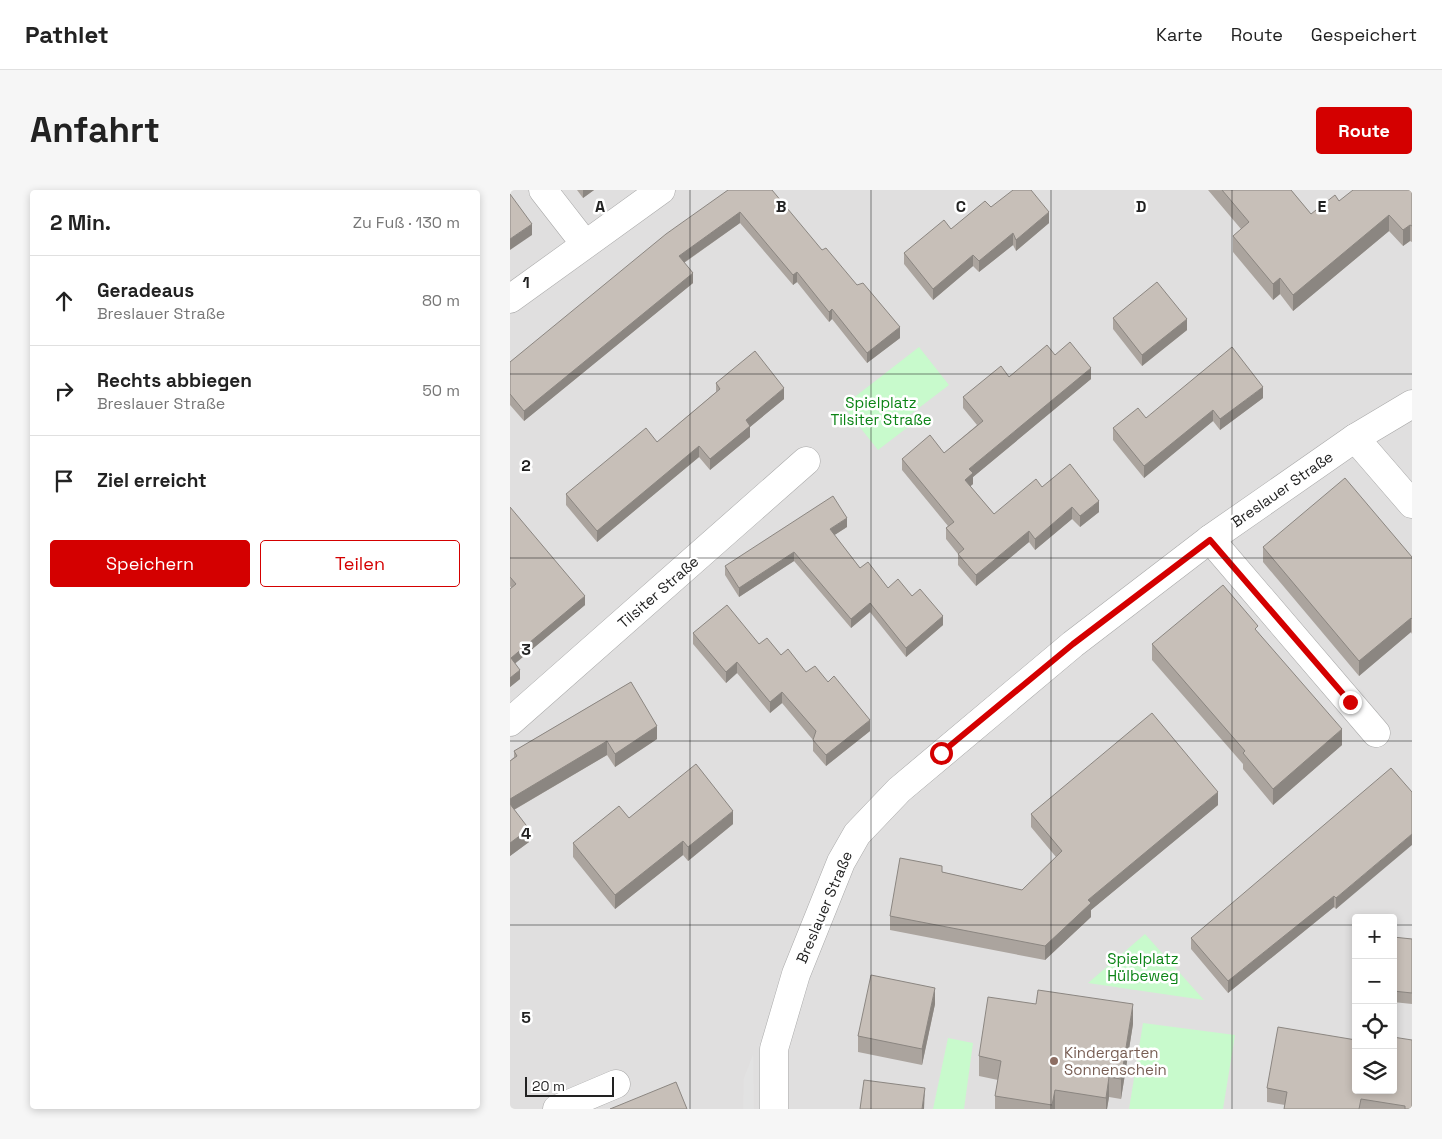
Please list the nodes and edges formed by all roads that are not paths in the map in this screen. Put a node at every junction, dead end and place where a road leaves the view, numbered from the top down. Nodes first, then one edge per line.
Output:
1 (543, 190) edge
2 (661, 190) edge
3 (585, 244) junction
4 (510, 299) edge
5 (1412, 404) edge
6 (1355, 438) junction
7 (806, 461) dead end
8 (1412, 504) edge
9 (1210, 540) junction
10 (510, 722) edge
11 (1376, 733) dead end
12 (616, 1084) dead end
13 (557, 1109) edge
14 (774, 1109) edge

1 - 3 street
2 - 3 street
3 - 4 street
5 - 6 street, Breslauer Straße
6 - 8 street
6 - 9 street, Breslauer Straße
7 - 10 street, Tilsiter Straße
9 - 11 street
9 - 14 street, Breslauer Straße
12 - 13 street

